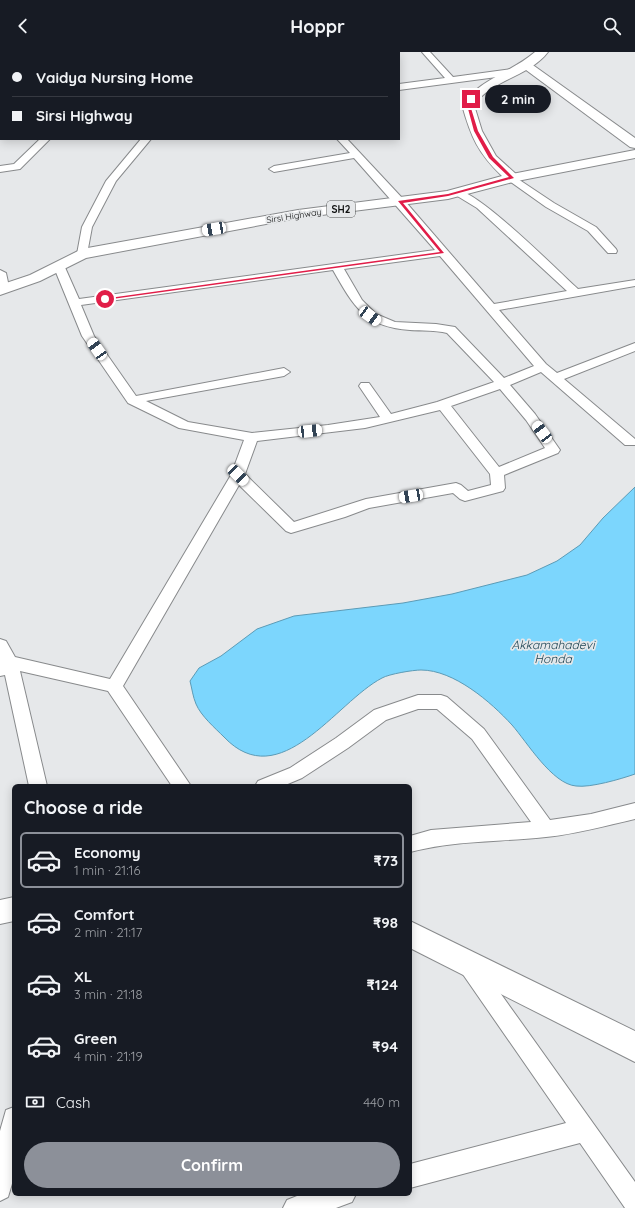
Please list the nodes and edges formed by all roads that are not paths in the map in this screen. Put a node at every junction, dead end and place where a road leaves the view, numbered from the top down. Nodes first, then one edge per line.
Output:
1 (426, 52) edge
2 (542, 52) edge
3 (526, 65) junction
4 (512, 72) junction
5 (451, 80) junction
6 (400, 87) edge
7 (44, 140) edge
8 (145, 140) edge
9 (343, 140) edge
10 (635, 144) edge
11 (635, 154) edge
12 (357, 155) junction
13 (0, 169) edge
14 (274, 169) dead end
15 (512, 178) junction
16 (458, 192) junction
17 (400, 202) junction
18 (612, 251) dead end
19 (443, 252) junction
20 (82, 254) junction
21 (59, 265) junction
22 (337, 267) junction
23 (0, 273) edge
24 (635, 283) edge
25 (2, 288) edge
26 (575, 294) junction
27 (74, 303) junction
28 (491, 308) junction
29 (635, 347) edge
30 (542, 367) junction
31 (284, 372) dead end
32 (555, 378) junction
33 (503, 384) junction
34 (365, 386) dead end
35 (133, 400) junction
36 (442, 404) junction
37 (388, 419) junction
38 (252, 437) junction
39 (630, 442) dead end
40 (497, 473) junction
41 (238, 475) junction
42 (3, 656) edge
43 (114, 686) junction
44 (37, 784) edge
45 (181, 784) edge
46 (269, 784) edge
47 (635, 811) edge
48 (546, 829) junction
49 (412, 843) edge
50 (12, 909) edge
51 (0, 912) edge
52 (412, 935) edge
53 (466, 963) junction
54 (635, 1047) edge
55 (12, 1128) edge
56 (584, 1130) junction
57 (412, 1175) edge
58 (0, 1189) edge
59 (337, 1196) edge
60 (635, 1202) edge
61 (295, 1208) edge

1 - 5 street
2 - 3 main road
3 - 4 main road
3 - 10 main road
4 - 5 street
4 - 15 main road
5 - 6 street
7 - 13 street
8 - 20 street
9 - 12 street
11 - 15 main road, Sirsi Highway
12 - 14 street
12 - 17 street
15 - 16 main road, Sirsi Highway / SH2
15 - 18 street
16 - 17 main road, Sirsi Highway / SH2
16 - 26 street
17 - 19 street
17 - 20 main road, Sirsi Highway / SH2
19 - 22 street
19 - 28 street
20 - 21 main road, Sirsi Highway / SH2
21 - 25 main road, Sirsi Highway / SH2
21 - 27 street
22 - 27 street
22 - 33 street
23 - 25 street
24 - 26 street
26 - 28 street
27 - 35 street
28 - 30 street
29 - 32 street
30 - 32 street
30 - 33 street
31 - 35 street
32 - 39 street
33 - 36 street
33 - 40 street
34 - 37 street
35 - 38 street
36 - 37 street
36 - 40 street
37 - 38 street
38 - 41 street
40 - 41 street
41 - 43 street
42 - 43 street
42 - 44 street
43 - 45 street
46 - 48 street
47 - 48 street
48 - 49 street
50 - 51 main road
52 - 53 main road
53 - 54 main road
53 - 56 street
55 - 58 street
56 - 57 street
56 - 60 street
59 - 61 street

